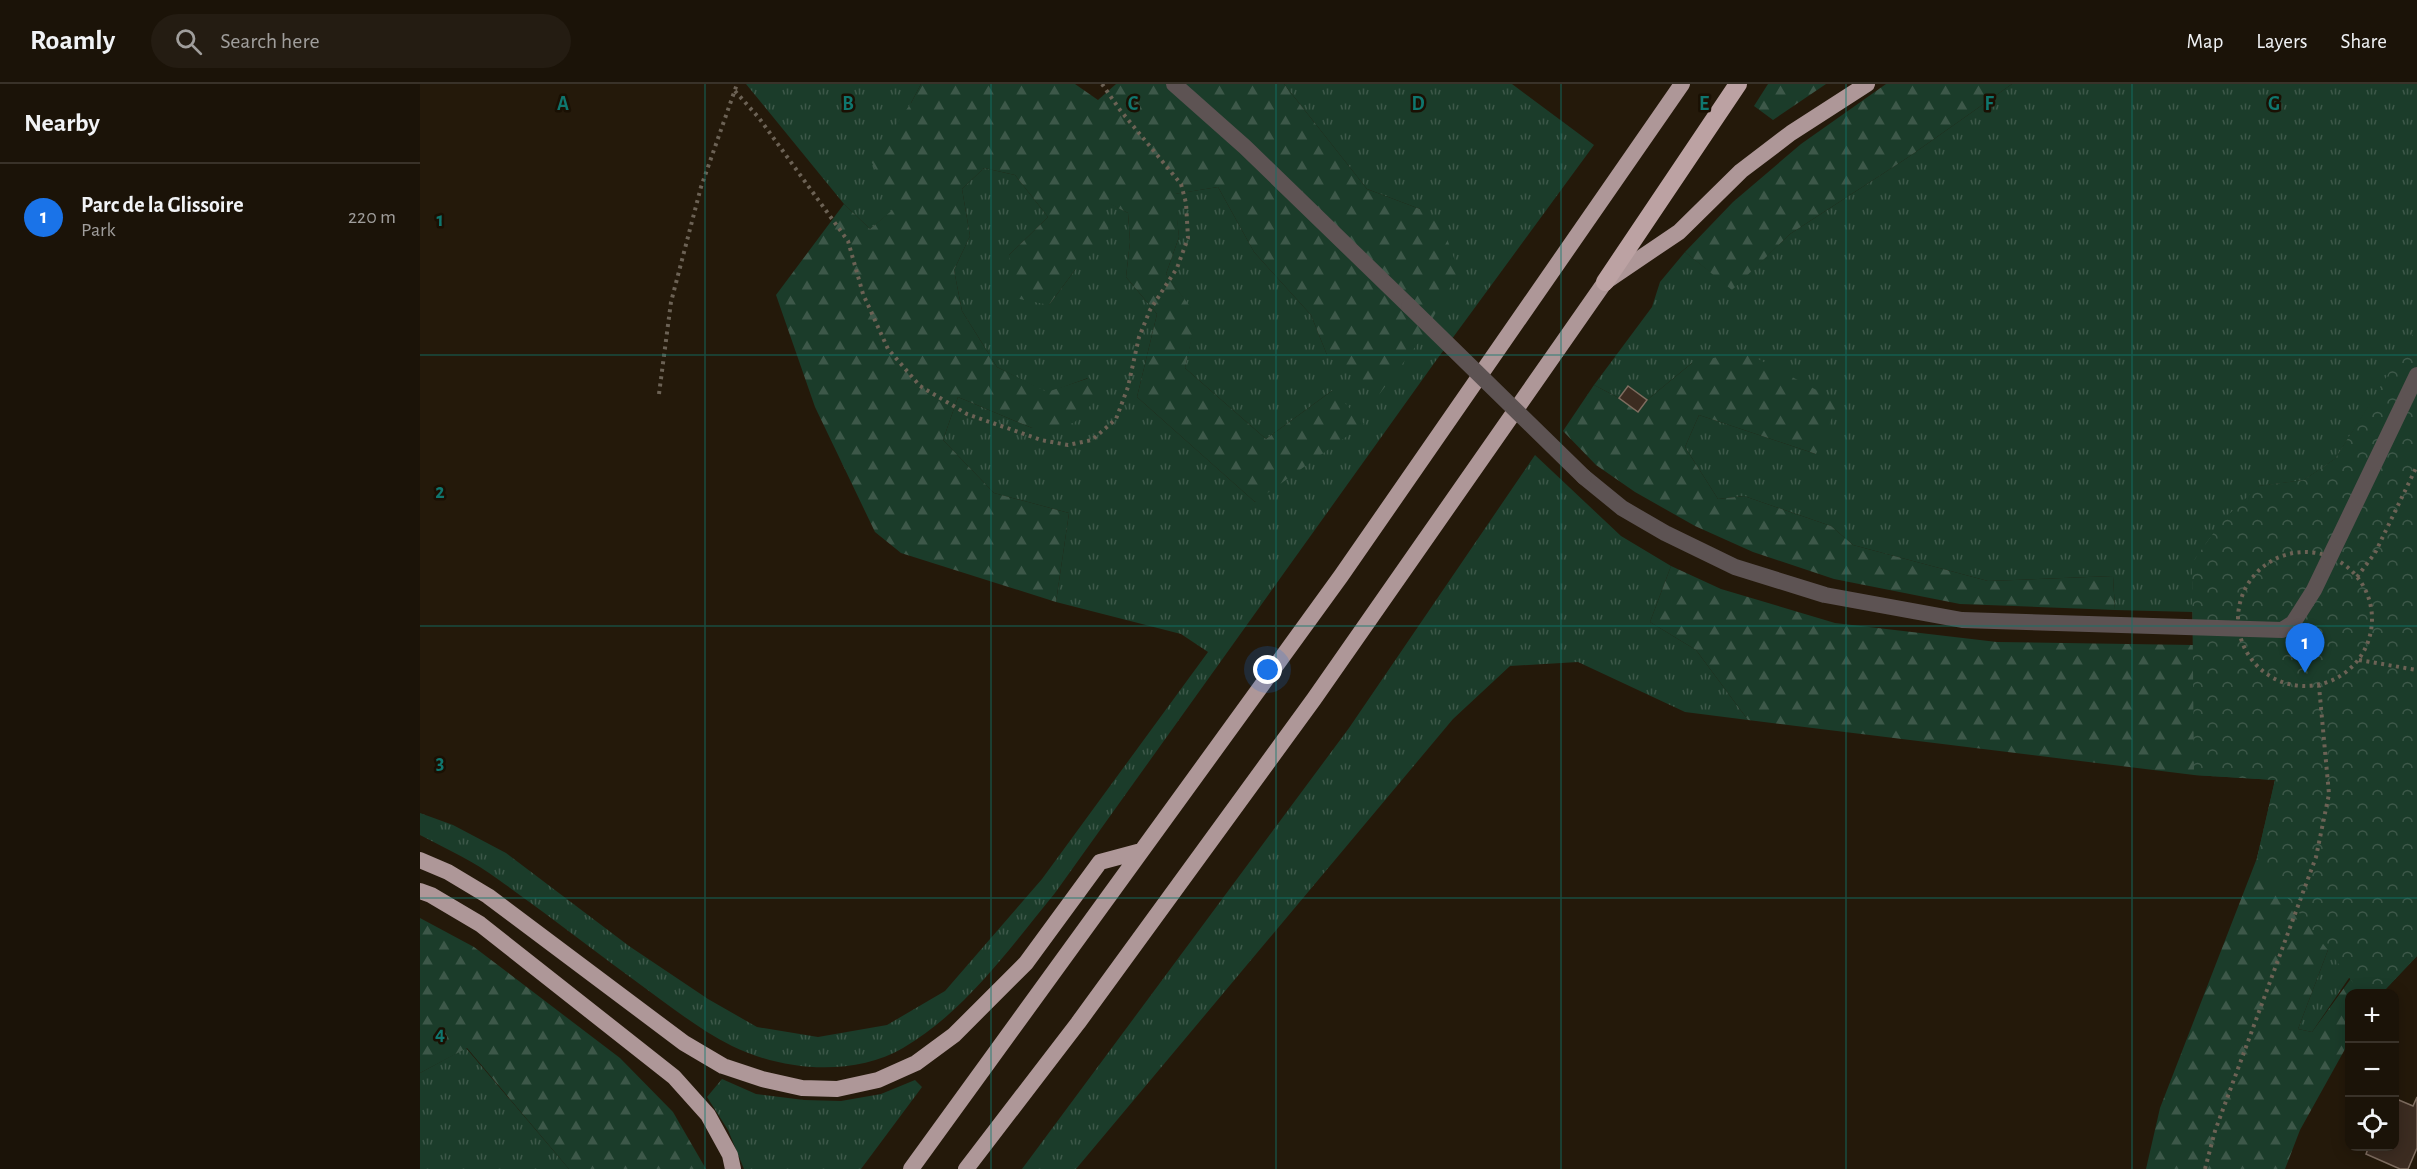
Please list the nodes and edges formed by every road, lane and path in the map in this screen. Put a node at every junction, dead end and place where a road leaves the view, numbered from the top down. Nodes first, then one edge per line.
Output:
1 (737, 84) edge
2 (1102, 84) edge
3 (1174, 84) edge
4 (1682, 84) edge
5 (1738, 84) edge
6 (1867, 84) edge
7 (735, 91) junction
8 (1605, 282) junction
9 (2417, 375) edge
10 (659, 394) dead end
11 (2417, 466) edge
12 (2357, 577) dead end
13 (2359, 660) dead end
14 (2417, 670) edge
15 (2319, 686) dead end
16 (1141, 851) junction
17 (420, 860) edge
18 (420, 891) edge
19 (733, 1169) edge
20 (911, 1169) edge
21 (966, 1169) edge
22 (2205, 1169) edge

1 - 7 path
2 - 7 path
3 - 9 street, bridge
4 - 16 highway
5 - 8 highway
6 - 8 highway
7 - 10 path
8 - 21 highway
11 - 12 path
13 - 14 path
15 - 22 path
16 - 17 highway
16 - 20 highway
18 - 19 highway

